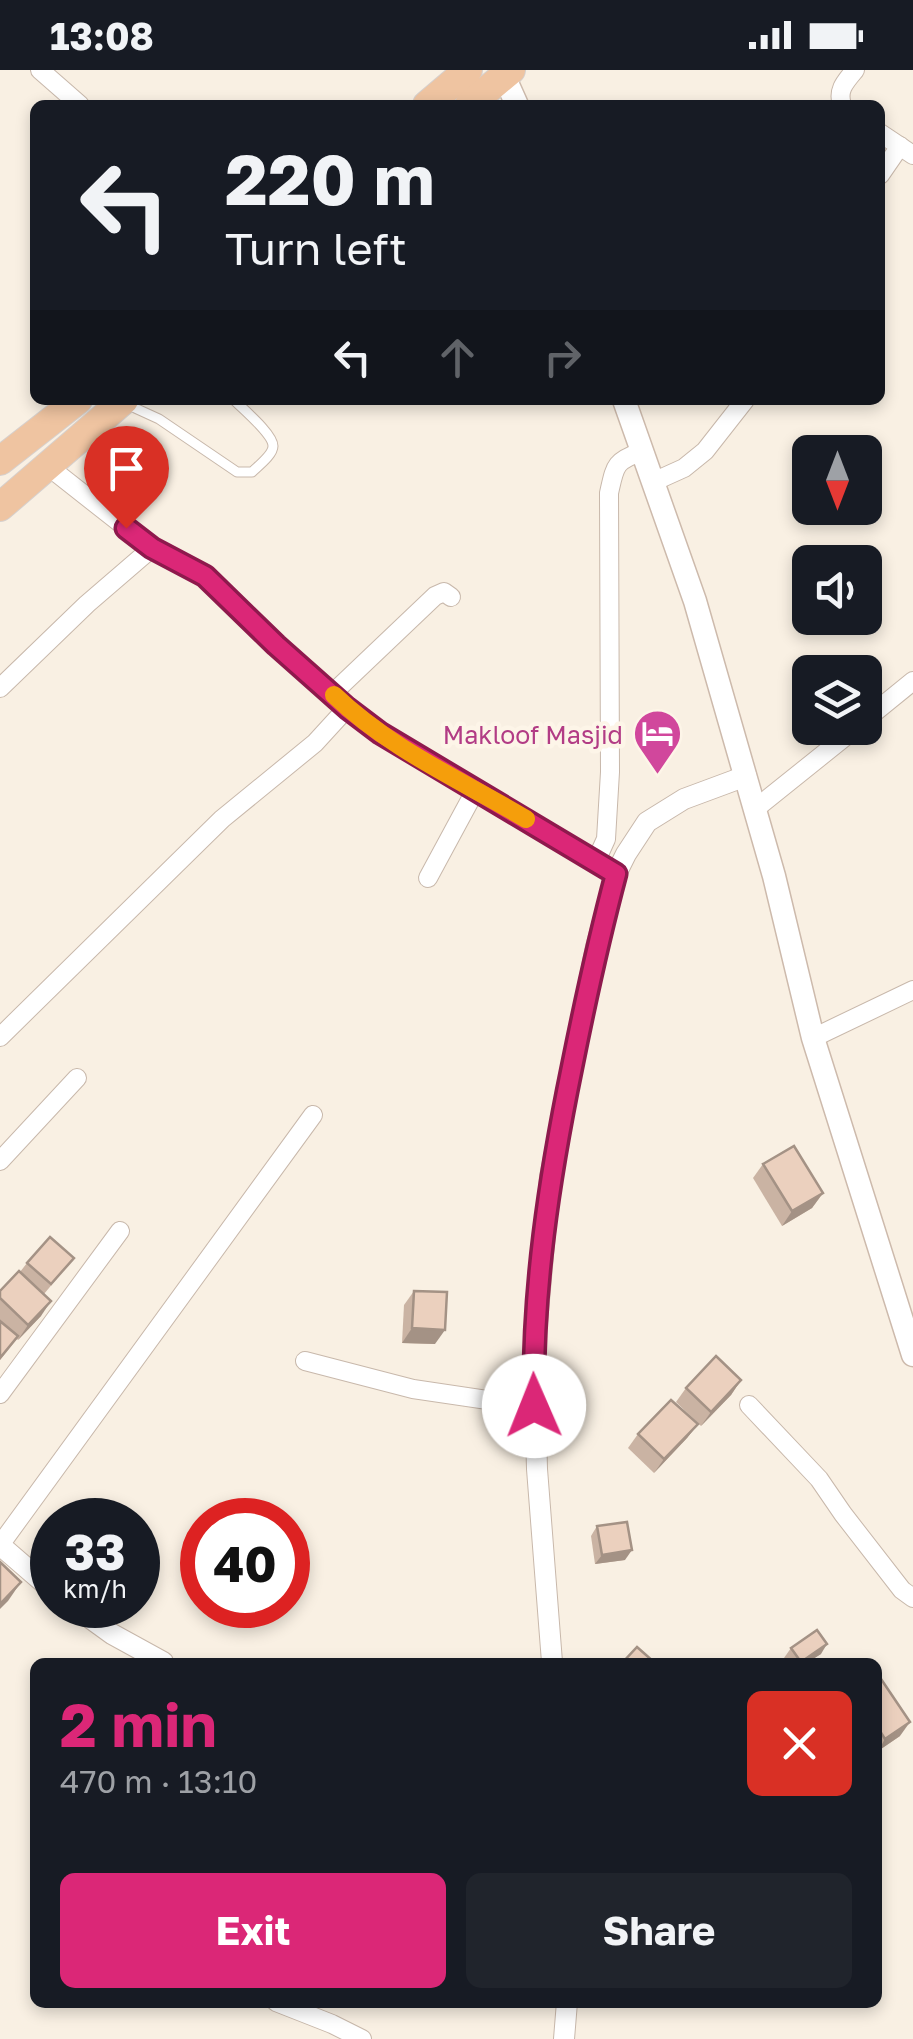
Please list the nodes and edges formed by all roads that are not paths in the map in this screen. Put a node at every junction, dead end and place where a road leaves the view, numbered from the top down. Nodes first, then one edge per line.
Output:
1 (40, 70) edge
2 (468, 70) edge
3 (855, 70) edge
4 (508, 73) edge
5 (74, 100) edge
6 (433, 100) edge
7 (475, 100) edge
8 (515, 100) edge
9 (841, 100) edge
10 (885, 136) edge
11 (909, 151) edge
12 (885, 171) edge
13 (71, 405) edge
14 (118, 405) edge
15 (131, 405) edge
16 (239, 405) edge
17 (626, 405) edge
18 (741, 405) edge
19 (641, 452) junction
20 (0, 459) edge
21 (49, 466) junction
22 (653, 482) junction
23 (0, 506) edge
24 (152, 548) junction
25 (451, 597) dead end
26 (913, 681) edge
27 (0, 688) edge
28 (332, 694) junction
29 (882, 706) edge
30 (347, 708) junction
31 (835, 745) edge
32 (746, 776) junction
33 (475, 791) junction
34 (755, 808) junction
35 (596, 862) junction
36 (616, 874) junction
37 (428, 878) dead end
38 (913, 990) edge
39 (0, 1037) edge
40 (813, 1038) junction
41 (77, 1078) dead end
42 (313, 1115) dead end
43 (0, 1161) edge
44 (120, 1231) dead end
45 (907, 1312) edge
46 (913, 1355) edge
47 (304, 1361) dead end
48 (0, 1394) edge
49 (749, 1405) dead end
50 (534, 1406) junction
51 (0, 1545) edge
52 (30, 1571) edge
53 (913, 1598) edge
54 (104, 1628) edge
55 (156, 1658) edge
56 (552, 1658) edge
57 (291, 2008) edge
58 (567, 2008) edge
59 (362, 2039) edge
60 (564, 2039) edge

1 - 5 street
2 - 6 highway
3 - 9 street
4 - 7 highway
4 - 8 main road
10 - 11 street
11 - 12 street
13 - 20 highway
14 - 21 highway
15 - 16 lane
17 - 19 main road
18 - 22 street
19 - 22 main road
19 - 35 street
21 - 23 highway
21 - 24 street
22 - 32 main road
24 - 27 street
24 - 28 street
25 - 28 street
26 - 29 street
28 - 30 street
30 - 33 street
30 - 39 street
31 - 34 street
32 - 34 main road
32 - 36 street
33 - 35 street
33 - 37 street
34 - 40 main road
35 - 36 street
36 - 50 street
38 - 40 street
40 - 45 main road
41 - 43 street
42 - 51 street
44 - 48 street
45 - 46 main road
47 - 50 street
49 - 53 street
50 - 56 street
51 - 52 street
54 - 55 street
57 - 59 street
58 - 60 street

